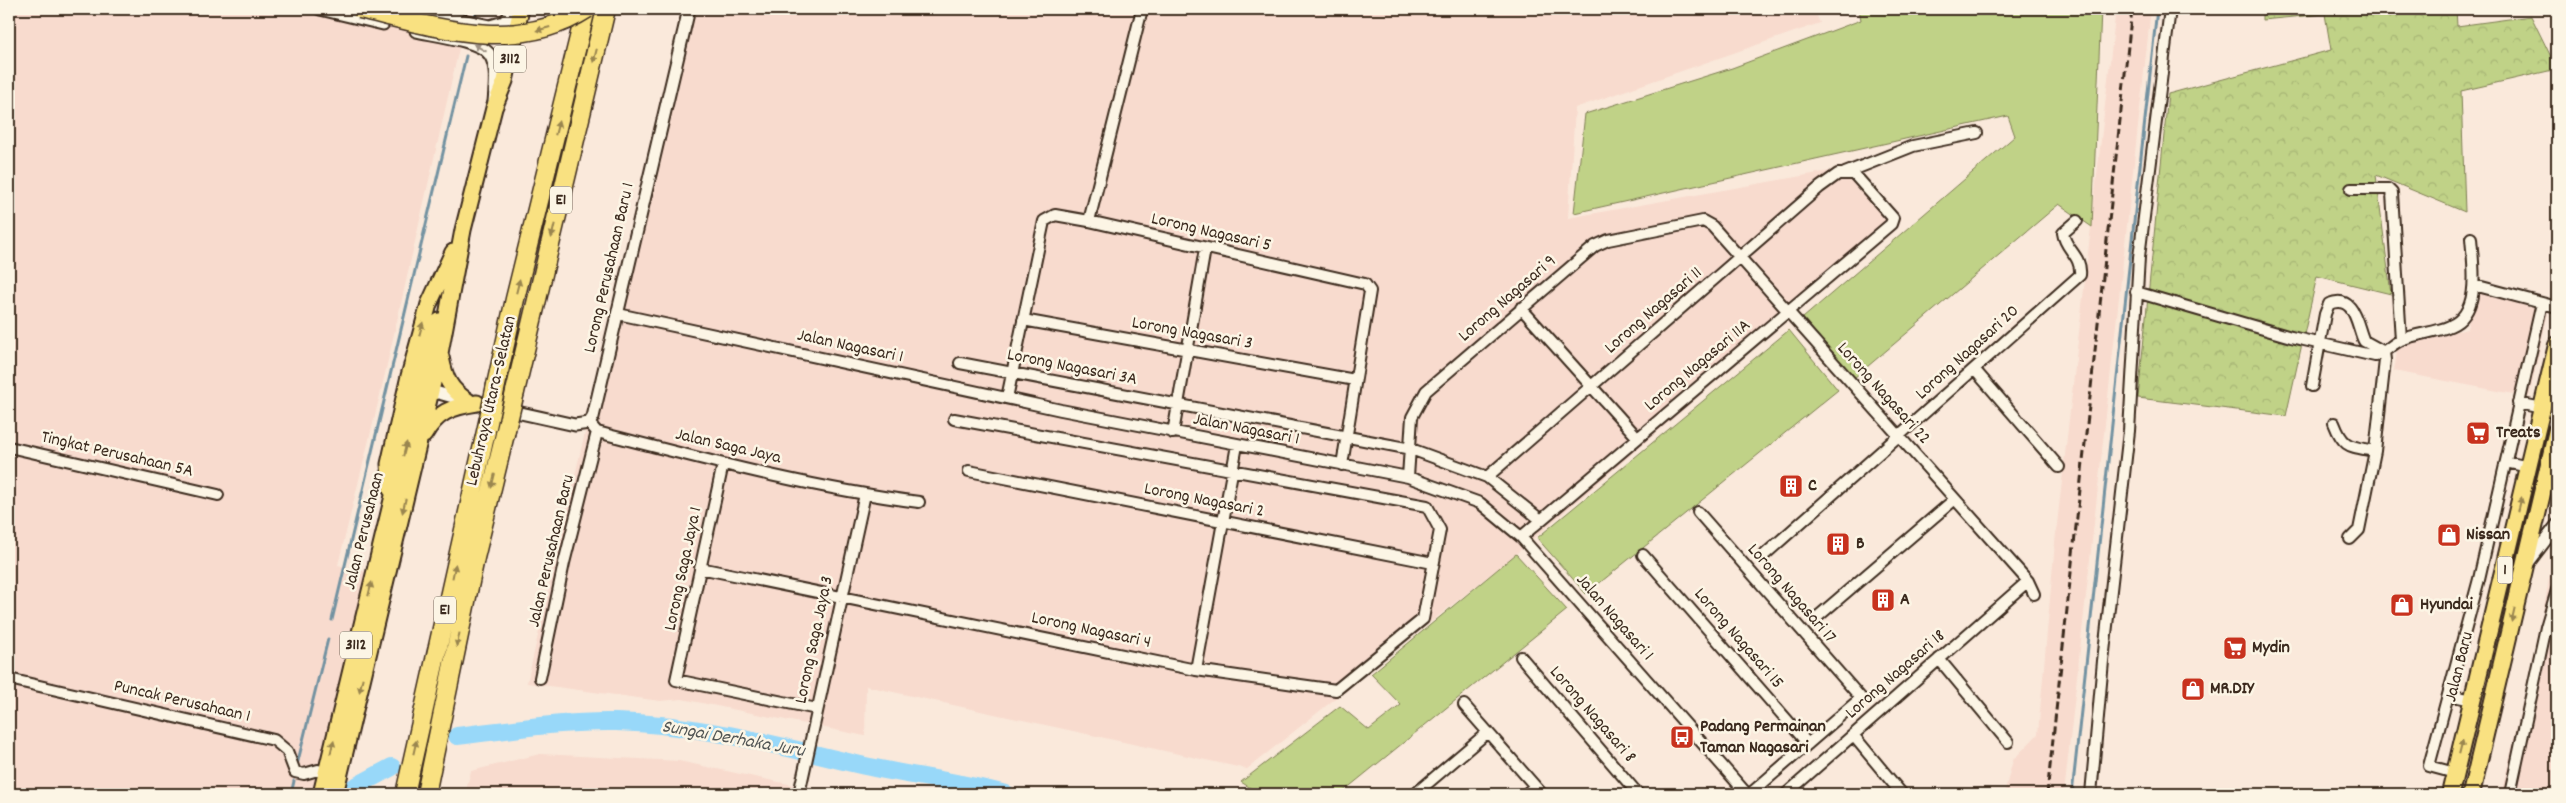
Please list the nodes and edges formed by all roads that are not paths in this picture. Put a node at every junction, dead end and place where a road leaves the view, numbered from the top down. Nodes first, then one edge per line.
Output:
1 (320, 9) edge
2 (360, 9) edge
3 (412, 9) edge
4 (515, 9) edge
5 (521, 9) edge
6 (587, 9) edge
7 (606, 9) edge
8 (689, 9) edge
9 (1142, 9) edge
10 (2170, 9) edge
11 (494, 108) junction
12 (1977, 133) dead end
13 (1844, 173) junction
14 (2351, 189) dead end
15 (1088, 221) junction
16 (1703, 221) joint
17 (2077, 221) dead end
18 (463, 230) junction
19 (2471, 238) dead end
20 (1205, 249) junction
21 (1740, 258) junction
22 (454, 280) junction
23 (2474, 285) junction
24 (2136, 292) junction
25 (2542, 303) junction
26 (2557, 307) edge
27 (1521, 308) junction
28 (1788, 311) junction
29 (618, 314) junction
30 (1023, 320) junction
31 (2401, 340) junction
32 (2318, 343) junction
33 (2557, 346) edge
34 (1187, 350) junction
35 (2384, 352) junction
36 (440, 353) junction
37 (960, 363) dead end
38 (1974, 369) junction
39 (1012, 373) junction
40 (1355, 380) junction
41 (419, 385) junction
42 (2312, 386) dead end
43 (1592, 387) junction
44 (1006, 398) junction
45 (472, 402) junction
46 (2518, 403) junction
47 (1178, 404) junction
48 (2542, 408) junction
49 (954, 419) dead end
50 (589, 423) junction
51 (2334, 423) dead end
52 (2557, 430) edge
53 (597, 432) junction
54 (1173, 433) junction
55 (1346, 436) junction
56 (1899, 436) junction
57 (1638, 438) junction
58 (419, 443) junction
59 (1237, 446) junction
60 (9, 447) edge
61 (1412, 448) junction
62 (2375, 451) junction
63 (2555, 451) edge
64 (2506, 462) junction
65 (723, 464) junction
66 (1342, 465) junction
67 (2059, 467) dead end
68 (2529, 467) junction
69 (1233, 470) junction
70 (969, 471) dead end
71 (2557, 475) edge
72 (1408, 477) junction
73 (1487, 478) junction
74 (865, 494) junction
75 (218, 495) dead end
76 (1955, 499) junction
77 (919, 502) dead end
78 (1698, 512) dead end
79 (1541, 520) junction
80 (1223, 522) junction
81 (2557, 525) edge
82 (1521, 537) junction
83 (2350, 539) dead end
84 (1643, 555) dead end
85 (1762, 557) dead end
86 (1433, 563) junction
87 (2524, 567) junction
88 (700, 568) junction
89 (2028, 581) junction
90 (2557, 590) edge
91 (2034, 594) dead end
92 (841, 597) junction
93 (1815, 619) dead end
94 (2546, 628) junction
95 (2557, 632) edge
96 (1521, 657) dead end
97 (1939, 659) junction
98 (1196, 670) junction
99 (9, 678) edge
100 (540, 678) dead end
101 (2448, 695) junction
102 (2473, 700) junction
103 (1464, 705) dead end
104 (817, 709) junction
105 (1488, 732) junction
106 (1853, 735) junction
107 (2008, 742) dead end
108 (1808, 744) junction
109 (2455, 773) junction
110 (325, 779) junction
111 (1535, 786) junction
112 (321, 794) edge
113 (335, 794) edge
114 (405, 794) edge
115 (426, 794) edge
116 (799, 794) edge
117 (1415, 794) edge
118 (1526, 794) edge
119 (1542, 794) edge
120 (1638, 794) edge
121 (1749, 794) edge
122 (1786, 794) edge
123 (1902, 794) edge
124 (2091, 794) edge
125 (2450, 794) edge
126 (2471, 794) edge
127 (2510, 794) edge

11 -> 1 street
6 -> 2 highway, bridge
3 - 4 street
5 - 11 main road, Jalan Perusahaan / 3112
114 -> 6 highway, Lebuhraya Utara–Selatan / E1, bridge
7 -> 115 highway, Lebuhraya Utara–Selatan / E1, bridge
8 - 29 street, Lorong Perusahaan Baru 1
9 - 15 street
10 - 24 street
11 - 18 main road, Jalan Perusahaan / 3112
12 - 13 street, Lorong Nagasari 11
13 - 21 street, Lorong Nagasari 11
13 - 28 street, Lorong Nagasari 11A
14 - 31 street
15 - 20 street, Lorong Nagasari 5
15 - 30 street, Lorong Nagasari 5
16 - 21 street, Lorong Nagasari 22
16 - 27 street, Lorong Nagasari 9
17 - 38 street, Lorong Nagasari 20
18 - 22 main road, Jalan Perusahaan / 3112
41 -> 18 main road
19 - 23 street
20 - 34 street
20 - 40 street, Lorong Nagasari 5
21 - 28 street, Lorong Nagasari 22
21 - 43 street, Lorong Nagasari 11
22 - 36 main road, Jalan Perusahaan / 3112
22 - 41 main road, Jalan Perusahaan / 3112
23 - 25 street
23 - 31 street
24 - 32 street
24 - 124 street
25 - 26 street
25 - 46 street
27 - 43 street
27 - 61 street, Lorong Nagasari 9
28 - 56 street, Lorong Nagasari 22
28 - 57 street, Lorong Nagasari 11A
29 - 44 street, Jalan Nagasari 1
29 - 50 street, Lorong Perusahaan Baru 1
30 - 34 street, Lorong Nagasari 3
30 - 39 street
31 - 35 street
32 - 35 street
32 - 35 street
32 - 42 street
33 - 48 highway, Jalan Baru / 1
34 - 40 street, Lorong Nagasari 3
34 - 47 street
35 - 62 street
36 - 41 main road, Jalan Perusahaan / 3112
36 - 45 main road
37 - 39 street, Lorong Nagasari 3A
38 - 56 street, Lorong Nagasari 20
38 - 67 street
39 - 44 street
39 - 47 street, Lorong Nagasari 3A
40 - 55 street
41 - 45 street
41 - 58 main road, Jalan Perusahaan / 3112
110 -> 41 main road, Jalan Perusahaan / 3112
43 - 57 street
43 - 73 street, Lorong Nagasari 11
44 - 54 street, Jalan Nagasari 1
45 - 50 street
45 - 58 main road
46 - 48 street
46 - 64 street
47 - 54 street
47 - 55 street, Jalan Nagasari 1
48 - 68 highway, Jalan Baru / 1
49 - 69 street
50 - 53 street
51 - 62 street
52 - 63 highway, 1
53 - 65 street, Jalan Saga Jaya
53 - 100 street, Jalan Perusahaan Baru
54 - 59 street, Jalan Nagasari 1
55 - 61 street, Jalan Nagasari 1
55 - 66 street
56 - 76 street, Lorong Nagasari 22
56 - 85 street, Lorong Nagasari 20
57 - 79 street, Lorong Nagasari 11A
58 -> 113 main road, Jalan Perusahaan / 3112
59 - 66 street, Jalan Nagasari 1
59 - 69 street
60 - 75 street, Tingkat Perusahaan 5A
61 - 72 street, Lorong Nagasari 9
61 - 73 street, Jalan Nagasari 1
62 - 83 street
63 - 71 street
63 - 87 highway, 1
64 - 68 street
64 - 101 street
65 - 74 street, Jalan Saga Jaya
65 - 88 street, Lorong Saga Jaya 1
66 - 72 street, Jalan Nagasari 1
102 -> 68 highway, Jalan Baru / 1
69 - 80 street
69 - 86 street
70 - 80 street, Lorong Nagasari 2
72 - 82 street, Jalan Nagasari 1
73 - 79 street, Jalan Nagasari 1
74 - 77 street, Jalan Saga Jaya
74 - 92 street, Lorong Saga Jaya 3
76 - 89 street, Lorong Nagasari 22
76 - 93 street
78 - 108 street, Lorong Nagasari 17
79 - 82 street, Lorong Nagasari 11A
80 - 86 street, Lorong Nagasari 2
80 - 98 street
81 - 87 street
82 - 121 street, Jalan Nagasari 1
84 - 108 street, Lorong Nagasari 15
86 - 98 street, Lorong Nagasari 4
87 -> 126 highway, 1
88 - 92 street, Lorong Nagasari 4
88 - 104 street, Lorong Saga Jaya 1
89 - 91 street, Lorong Nagasari 22
89 - 97 street, Lorong Nagasari 18
90 - 94 street
92 - 98 street, Lorong Nagasari 4
92 - 104 street, Lorong Saga Jaya 3
94 - 95 street
94 - 127 street
96 - 120 street, Lorong Nagasari 8
97 - 106 street, Lorong Nagasari 18
97 - 107 street
99 - 110 street, Puncak Perusahaan 1
101 - 102 street
101 - 109 street
109 -> 102 highway, Jalan Baru / 1
103 - 105 street
104 - 116 street, Lorong Saga Jaya 3
105 - 111 street
105 - 117 street
106 - 122 street, Lorong Nagasari 18
106 - 123 street
108 - 121 street
109 - 125 highway, Jalan Baru / 1
110 - 112 main road, Jalan Perusahaan / 3112
111 - 118 street
111 - 119 street

